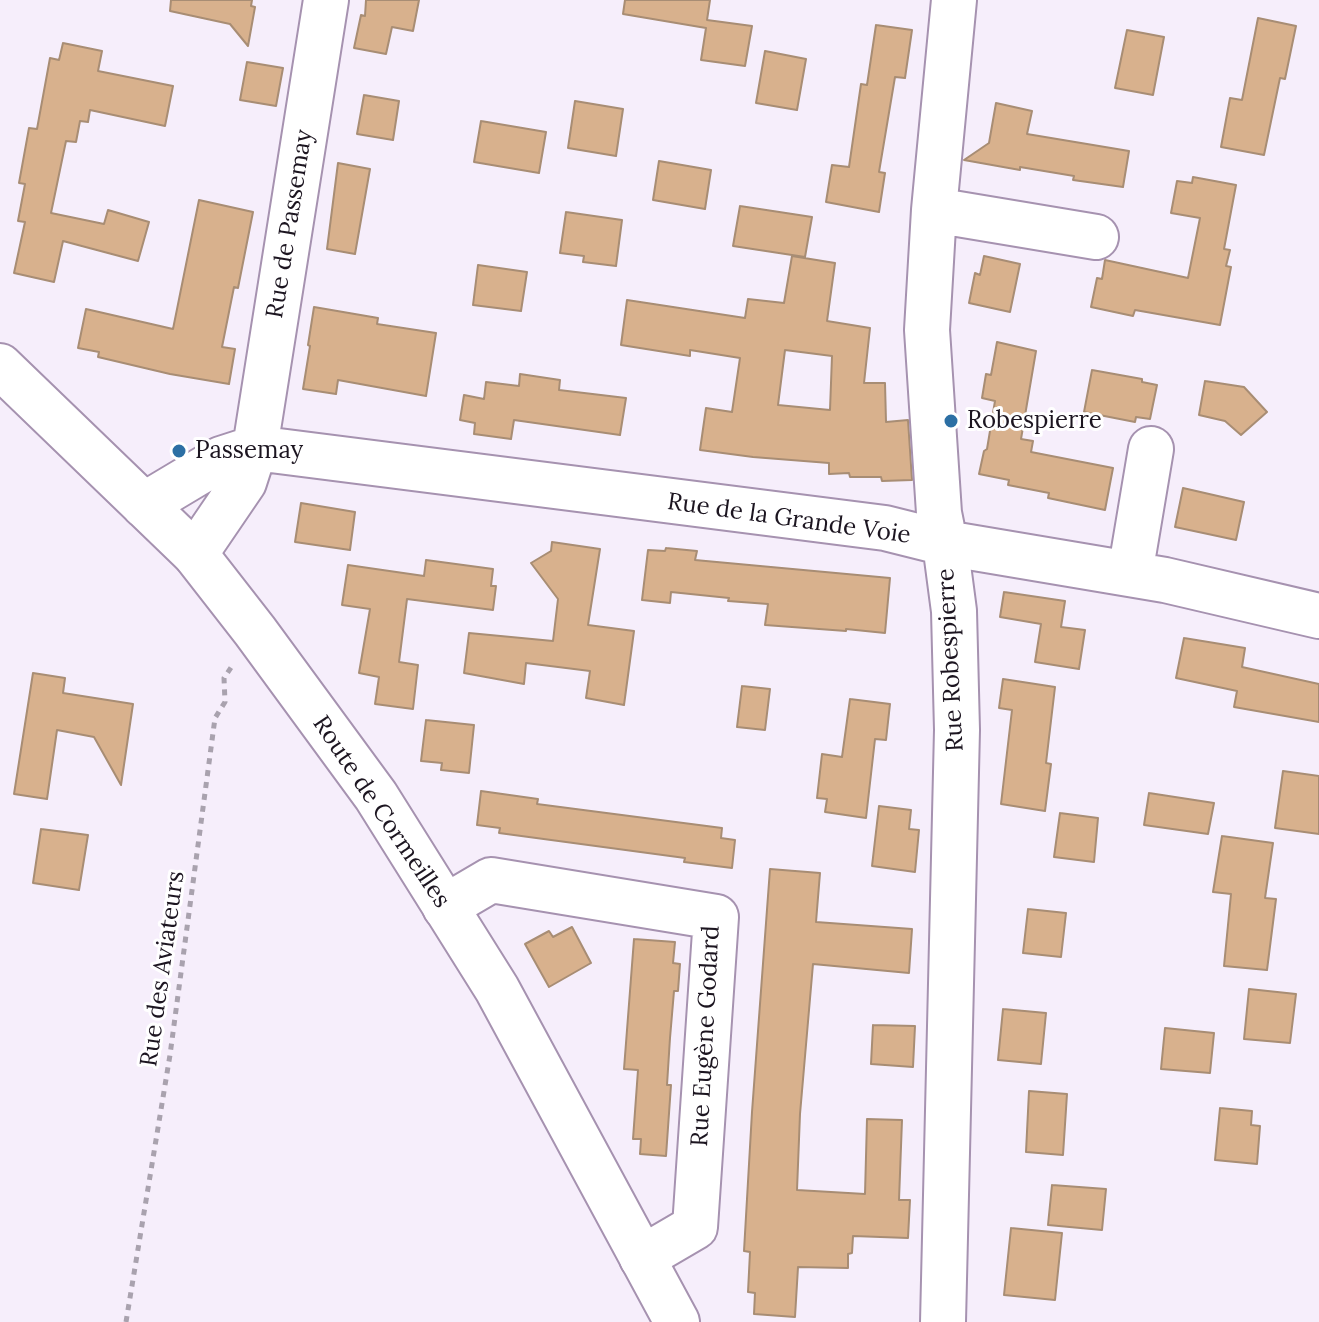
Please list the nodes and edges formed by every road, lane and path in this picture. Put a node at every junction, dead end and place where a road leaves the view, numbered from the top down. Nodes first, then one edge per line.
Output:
1 (326, 0) edge
2 (954, 0) edge
3 (934, 210) junction
4 (1096, 237) dead end
5 (0, 366) edge
6 (255, 448) junction
7 (1151, 449) dead end
8 (144, 505) junction
9 (945, 543) junction
10 (195, 554) junction
11 (1130, 574) junction
12 (1319, 616) edge
13 (255, 631) junction
14 (445, 907) junction
15 (642, 1258) junction
16 (126, 1322) edge
17 (677, 1322) edge
18 (943, 1322) edge

1 - 6 street, Rue de Passemay
2 - 3 street, Rue Robespierre
3 - 4 street
3 - 9 street, Rue Robespierre
5 - 8 street, Route de Cormeilles
6 - 8 street, Rue de la Grande Voie
6 - 9 street, Rue de la Grande Voie
6 - 10 street
7 - 11 street
8 - 10 street, Route de Cormeilles
9 - 11 street, Rue de la Grande Voie
9 - 18 street, Rue Robespierre
10 - 13 street, Route de Cormeilles
11 - 12 street, Rue de la Grande Voie
13 - 14 street, Route de Cormeilles
13 - 16 path, Rue des Aviateurs
14 - 15 street, Route de Cormeilles
14 - 15 street, Rue Eugène Godard
15 - 17 street, Route de Cormeilles

